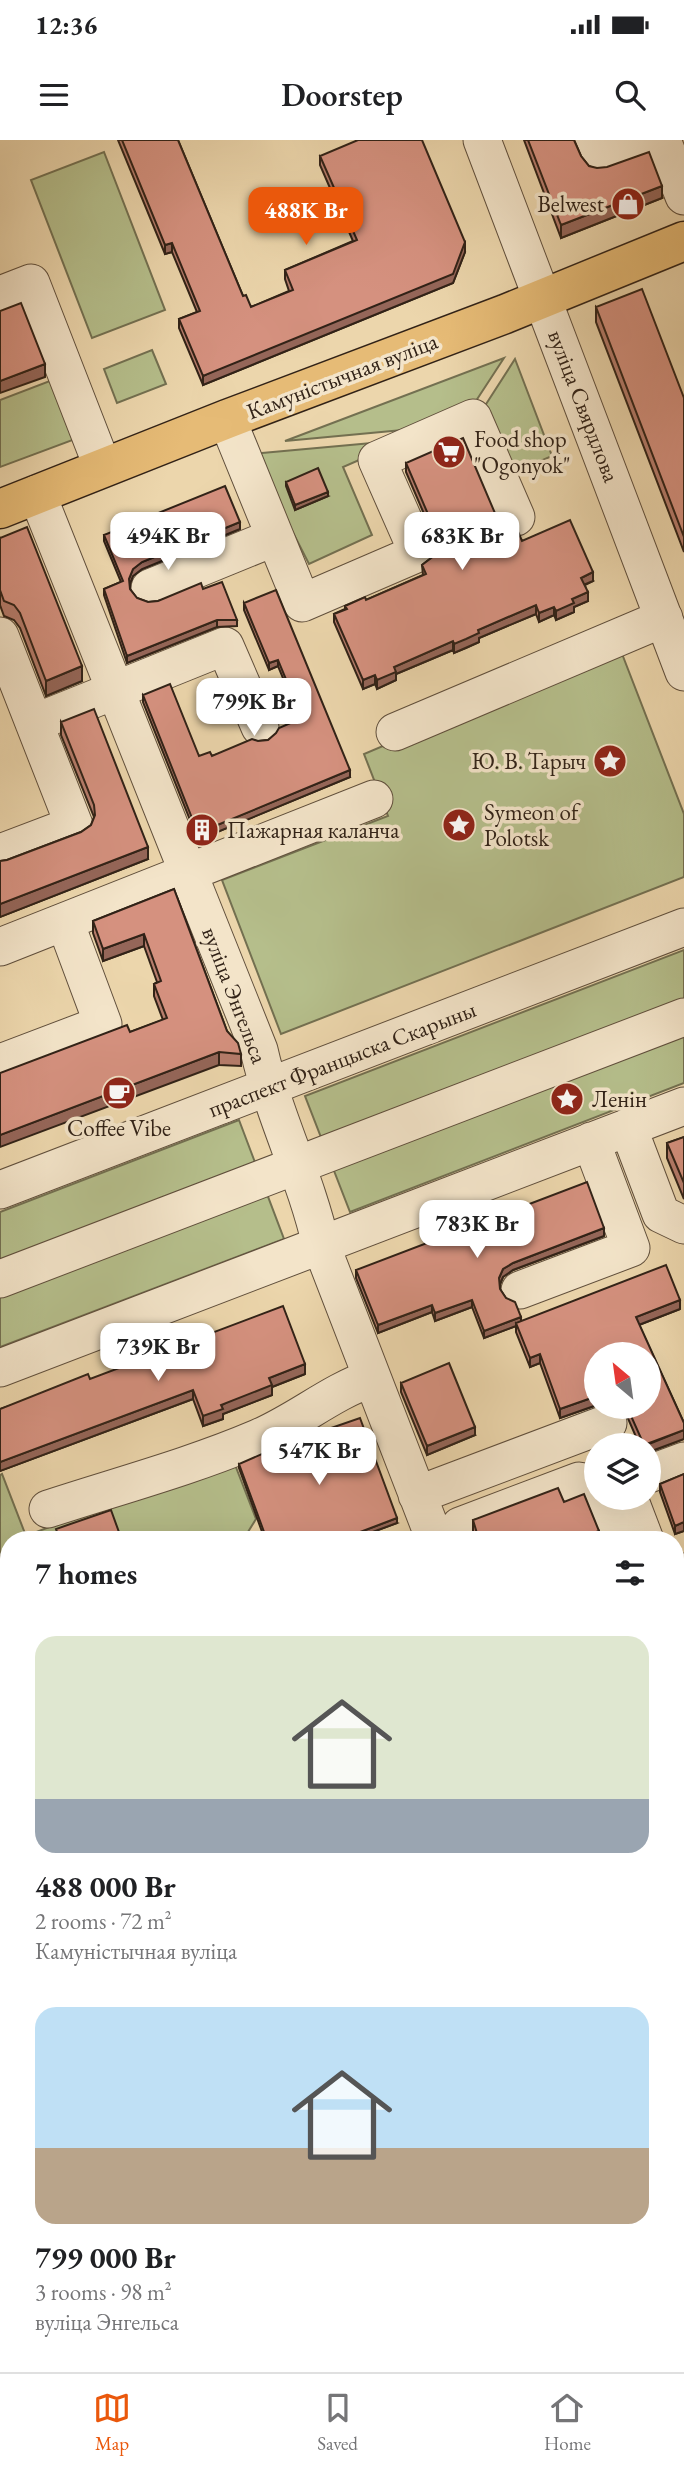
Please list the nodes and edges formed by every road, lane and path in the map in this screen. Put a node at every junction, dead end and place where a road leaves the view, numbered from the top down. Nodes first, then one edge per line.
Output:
1 (482, 140) edge
2 (592, 140) edge
3 (653, 140) edge
4 (662, 140) edge
5 (684, 196) edge
6 (684, 241) edge
7 (0, 295) edge
8 (543, 298) junction
9 (227, 419) junction
10 (103, 468) junction
11 (37, 494) junction
12 (0, 509) edge
13 (516, 517) dead end
14 (275, 537) junction
15 (150, 588) dead end
16 (664, 618) junction
17 (0, 636) edge
18 (684, 672) edge
19 (114, 691) junction
20 (34, 723) junction
21 (260, 727) dead end
22 (395, 732) dead end
23 (374, 799) dead end
24 (0, 853) edge
25 (188, 874) junction
26 (65, 922) junction
27 (684, 927) edge
28 (0, 947) edge
29 (684, 1017) edge
30 (0, 1063) edge
31 (267, 1088) junction
32 (684, 1105) edge
33 (628, 1127) junction
34 (591, 1141) junction
35 (296, 1165) junction
36 (0, 1189) edge
37 (684, 1225) edge
38 (321, 1245) junction
39 (0, 1279) edge
40 (520, 1290) dead end
41 (0, 1368) edge
42 (372, 1378) junction
43 (608, 1423) dead end
44 (684, 1461) edge
45 (661, 1470) edge
46 (584, 1484) edge
47 (417, 1495) junction
48 (48, 1509) dead end
49 (604, 1510) edge
50 (634, 1510) edge
51 (445, 1531) edge
52 (452, 1531) edge
53 (611, 1531) edge
54 (642, 1531) edge

1 - 8 street, вуліца Свярдлова
2 - 3 street
4 - 5 street
6 - 8 main road, Камуністычная вуліца
7 - 10 street
8 - 9 main road, Камуністычная вуліца
8 - 16 street, вуліца Свярдлова
9 - 10 main road, Камуністычная вуліца
9 - 14 street
10 - 11 main road, Камуністычная вуліца
11 - 12 main road, Камуністычная вуліца
11 - 19 street, вуліца Энгельса
13 - 14 street
14 - 15 street
16 - 18 street, вуліца Свярдлова
16 - 22 street
17 - 20 street
19 - 20 street
19 - 21 street
19 - 25 street, вуліца Энгельса
20 - 24 street
23 - 25 street
25 - 26 street
25 - 31 street, вуліца Энгельса
26 - 28 street
26 - 30 street
27 - 31 street, праспект Францыска Скарыны
29 - 35 street
31 - 35 street, вуліца Энгельса
31 - 36 street, праспект Францыска Скарыны
32 - 33 street
33 - 34 street
33 - 37 street
34 - 38 street
34 - 40 street
35 - 38 street, вуліца Энгельса
35 - 39 street
38 - 41 street
38 - 42 street, вуліца Энгельса
42 - 47 street, вуліца Энгельса
42 - 48 street
43 - 47 street
44 - 45 street
46 - 52 street
47 - 51 street, вуліца Энгельса
49 - 53 street
50 - 54 street

